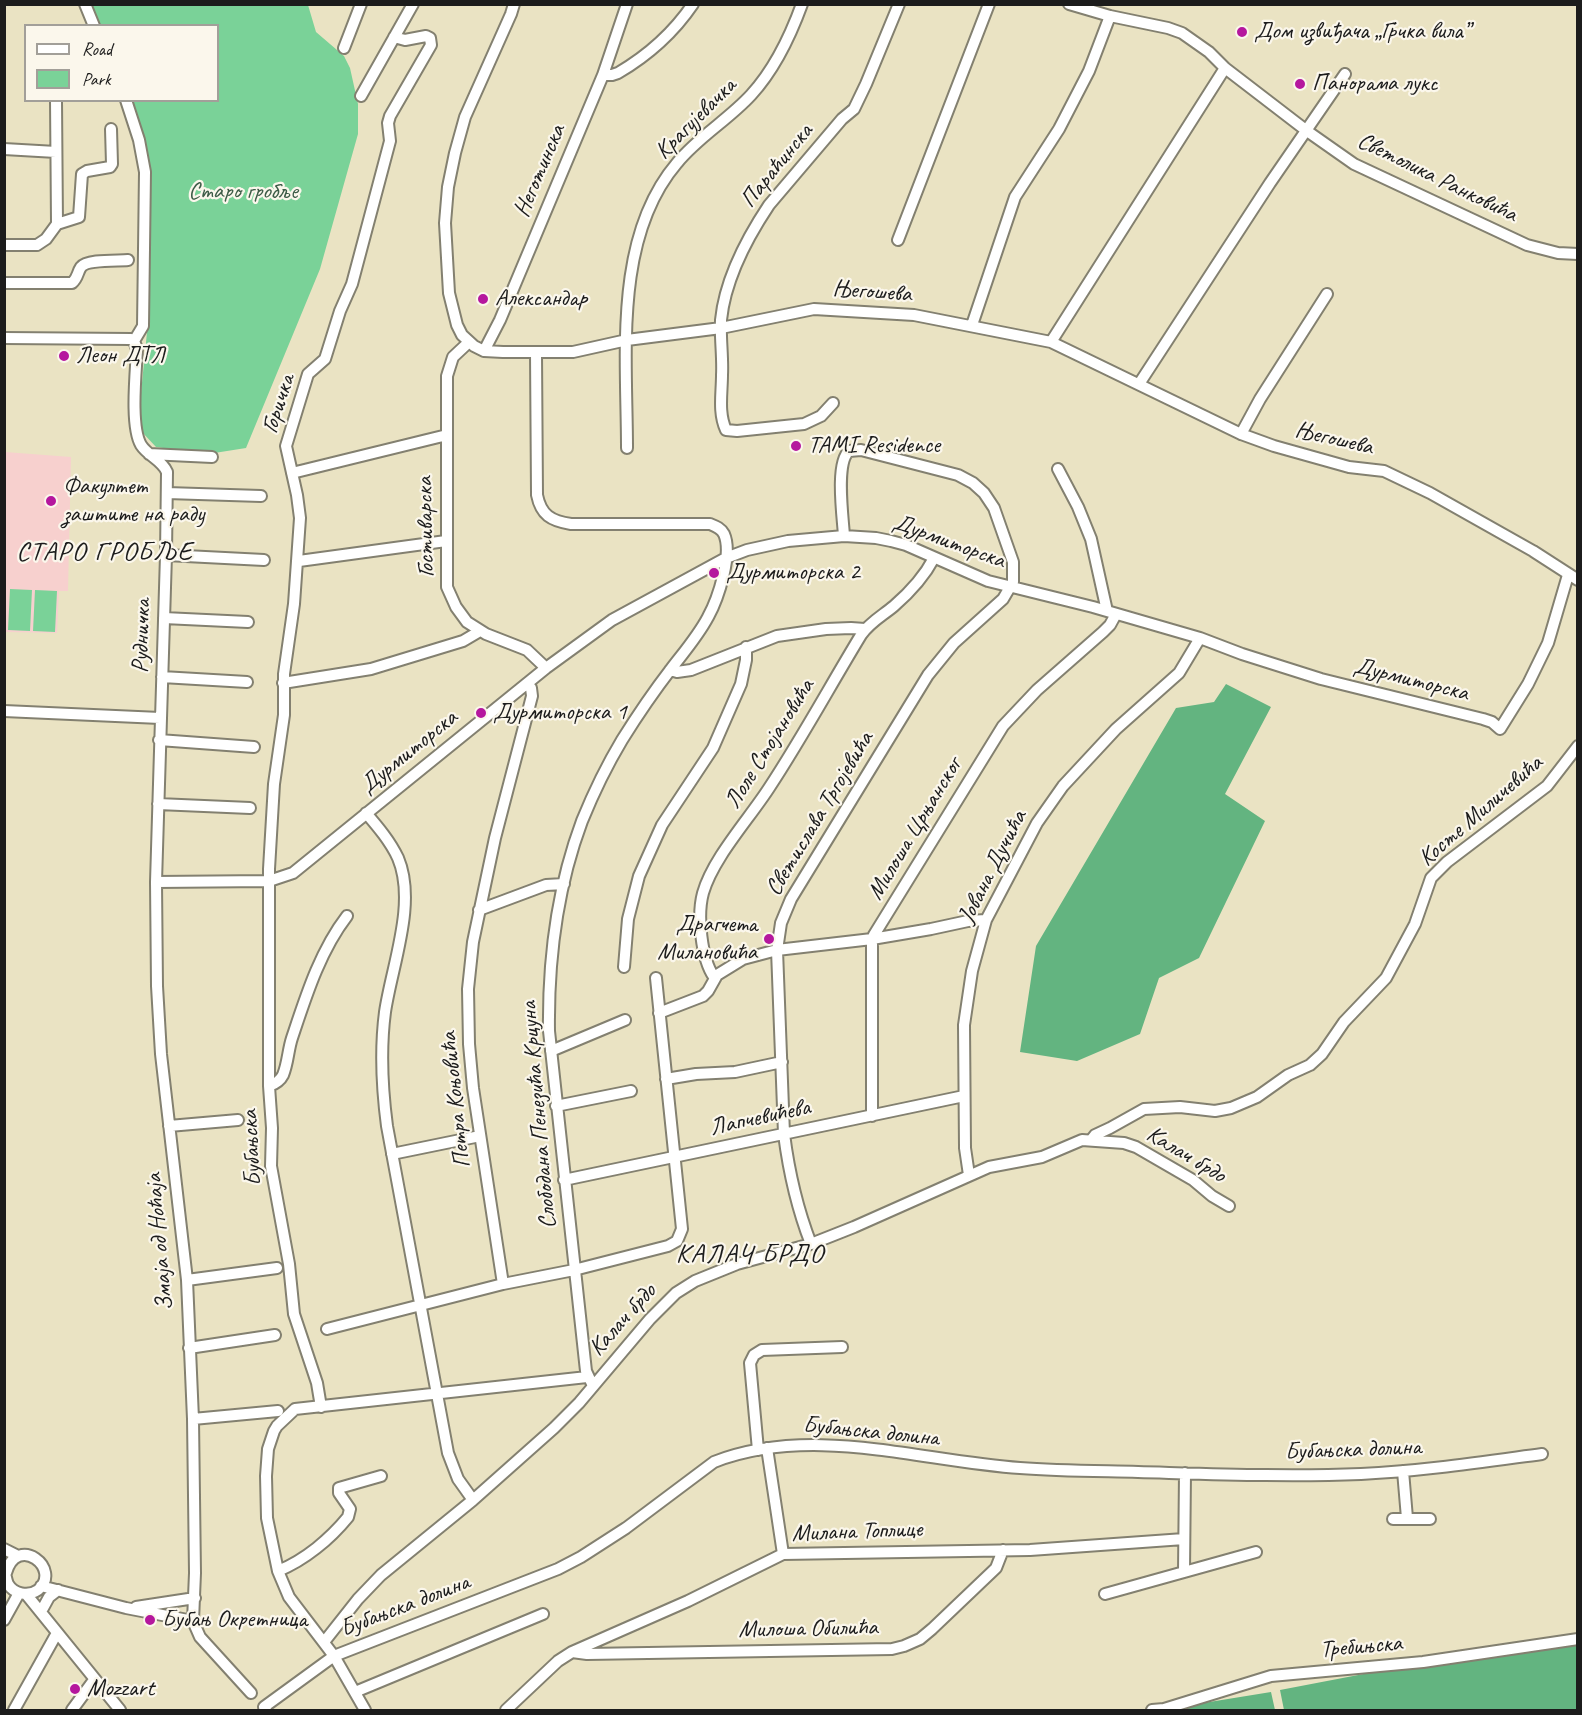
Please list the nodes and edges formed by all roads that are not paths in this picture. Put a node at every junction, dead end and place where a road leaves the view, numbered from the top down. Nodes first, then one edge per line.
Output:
1 (85, 4) edge
2 (361, 4) edge
3 (412, 4) edge
4 (514, 4) edge
5 (627, 4) edge
6 (693, 4) edge
7 (801, 4) edge
8 (899, 4) edge
9 (989, 4) edge
10 (1069, 4) edge
11 (1110, 16) junction
12 (93, 24) edge
13 (394, 38) junction
14 (344, 48) dead end
15 (1225, 68) junction
16 (1345, 74) dead end
17 (603, 75) junction
18 (361, 96) dead end
19 (56, 102) edge
20 (127, 102) edge
21 (111, 129) dead end
22 (1307, 131) junction
23 (4, 149) edge
24 (56, 152) junction
25 (57, 224) junction
26 (898, 240) dead end
27 (4, 245) edge
28 (1578, 254) edge
29 (128, 260) dead end
30 (4, 283) edge
31 (1327, 294) dead end
32 (972, 326) junction
33 (721, 328) junction
34 (4, 338) edge
35 (131, 339) junction
36 (627, 340) junction
37 (469, 342) junction
38 (1051, 342) junction
39 (484, 351) junction
40 (536, 353) junction
41 (1139, 384) junction
42 (833, 403) dead end
43 (1241, 434) junction
44 (447, 435) junction
45 (627, 448) dead end
46 (149, 454) junction
47 (212, 457) dead end
48 (1058, 470) dead end
49 (292, 473) junction
50 (167, 493) junction
51 (261, 496) dead end
52 (844, 536) junction
53 (446, 541) junction
54 (166, 555) junction
55 (726, 558) junction
56 (934, 558) junction
57 (264, 560) dead end
58 (299, 561) junction
59 (1573, 577) edge
60 (1011, 588) junction
61 (1111, 612) junction
62 (164, 618) junction
63 (248, 622) dead end
64 (865, 629) junction
65 (480, 631) junction
66 (1200, 638) junction
67 (746, 647) junction
68 (546, 668) junction
69 (670, 670) junction
70 (162, 677) junction
71 (247, 682) dead end
72 (283, 683) junction
73 (527, 684) junction
74 (4, 711) edge
75 (160, 718) junction
76 (159, 740) junction
77 (1578, 746) edge
78 (254, 747) dead end
79 (158, 804) junction
80 (250, 808) dead end
81 (366, 813) junction
82 (269, 881) junction
83 (156, 882) junction
84 (564, 884) junction
85 (479, 910) junction
86 (347, 916) dead end
87 (986, 920) junction
88 (872, 939) junction
89 (777, 950) junction
90 (624, 967) dead end
91 (714, 977) junction
92 (657, 978) dead end
93 (659, 1013) junction
94 (625, 1020) dead end
95 (551, 1052) junction
96 (782, 1062) junction
97 (666, 1079) junction
98 (269, 1086) junction
99 (631, 1091) dead end
100 (964, 1096) junction
101 (556, 1106) junction
102 (872, 1116) junction
103 (238, 1120) dead end
104 (169, 1126) junction
105 (784, 1134) junction
106 (480, 1136) junction
107 (1091, 1140) junction
108 (392, 1154) junction
109 (676, 1157) junction
110 (969, 1175) junction
111 (564, 1180) junction
112 (1229, 1206) dead end
113 (811, 1244) junction
114 (277, 1268) dead end
115 (574, 1270) junction
116 (187, 1280) junction
117 (503, 1284) junction
118 (420, 1305) junction
119 (327, 1329) dead end
120 (275, 1335) dead end
121 (842, 1347) dead end
122 (189, 1348) junction
123 (590, 1381) junction
124 (436, 1395) junction
125 (321, 1407) junction
126 (278, 1411) dead end
127 (193, 1419) junction
128 (762, 1449) junction
129 (1542, 1454) dead end
130 (1403, 1471) junction
131 (1185, 1473) junction
132 (381, 1476) dead end
133 (473, 1500) junction
134 (1407, 1518) junction
135 (1393, 1519) dead end
136 (1430, 1519) dead end
137 (1184, 1539) junction
138 (4, 1549) edge
139 (1003, 1550) junction
140 (1256, 1552) dead end
141 (783, 1554) junction
142 (18, 1556) junction
143 (5, 1572) edge
144 (45, 1572) junction
145 (278, 1572) junction
146 (1184, 1572) junction
147 (39, 1588) junction
148 (62, 1591) junction
149 (22, 1594) junction
150 (1105, 1594) dead end
151 (195, 1598) junction
152 (126, 1608) junction
153 (44, 1612) junction
154 (543, 1614) dead end
155 (4, 1620) edge
156 (193, 1621) junction
157 (57, 1633) junction
158 (1578, 1639) edge
159 (324, 1642) junction
160 (572, 1652) junction
161 (334, 1656) junction
162 (94, 1680) junction
163 (355, 1692) junction
164 (251, 1693) dead end
165 (265, 1709) edge
166 (14, 1710) edge
167 (72, 1710) edge
168 (120, 1710) edge
169 (365, 1710) edge
170 (506, 1710) edge
171 (1152, 1710) edge

1 - 12 street
2 - 14 street
3 - 13 street
4 - 37 street, Његошева
5 - 17 street, Неготинска
6 - 17 street
7 - 36 street, Крагујевачка
8 - 33 street, Параћинска
9 - 26 street
10 - 11 street, Светолика Ранковића
11 - 15 street, Светолика Ранковића
11 - 32 street
13 - 18 street
13 - 49 street, Горичка
15 - 22 street, Светолика Ранковића
15 - 38 street
16 - 22 street
17 - 39 street, Неготинска
19 - 24 street
20 - 35 street
21 - 25 street
22 - 28 street, Светолика Ранковића
22 - 41 street
23 - 24 street
24 - 25 street
25 - 27 street
29 - 30 street
31 - 43 street
32 - 33 street, Његошева
32 - 38 street, Његошева
33 - 36 street, Његошева
33 - 42 street, Параћинска
34 - 35 street
35 - 46 street, Рудничка
36 - 40 street, Његошева
36 - 45 street, Крагујевачка
37 - 39 street, Његошева
37 - 44 street, Гостиварска
38 - 41 street, Његошева
39 - 40 street, Његошева
40 - 55 street
41 - 43 street, Његошева
43 - 59 street, Његошева
44 - 49 street
44 - 53 street, Гостиварска
46 - 47 street
46 - 50 street, Рудничка
48 - 61 street
49 - 58 street, Горичка
50 - 51 street
50 - 54 street, Рудничка
52 - 55 street, Дурмиторска
52 - 56 street, Дурмиторска
52 - 60 street
53 - 58 street
53 - 65 street, Гостиварска
54 - 57 street
54 - 62 street, Рудничка
55 - 68 street, Дурмиторска
55 - 69 street, Слободана Пенезића Крцуна
56 - 60 street, Дурмиторска
56 - 64 street, Лоле Стојановића
58 - 72 street, Горичка
59 - 66 street, Дурмиторска
60 - 61 street, Дурмиторска
60 - 89 street, Светислава Тргојевића
61 - 66 street, Дурмиторска
61 - 88 street, Милоша Црњанског
62 - 63 street
62 - 70 street, Рудничка
64 - 67 street
64 - 91 street, Лоле Стојановића
65 - 68 street, Гостиварска
65 - 72 street
66 - 87 street, Јована Дучића
67 - 69 street
67 - 90 street
68 - 73 street, Дурмиторска
69 - 84 street, Слободана Пенезића Крцуна
70 - 71 street
70 - 75 street, Рудничка
72 - 82 street, Горичка
73 - 81 street, Дурмиторска
73 - 85 street, Петра Коњовића
74 - 75 street
75 - 76 street, Рудничка
76 - 78 street
76 - 79 street, Рудничка
77 - 107 street, Косте Миличевића
79 - 80 street
79 - 83 street, Рудничка
81 - 82 street, Дурмиторска
81 - 108 street
82 - 83 street, Дурмиторска
82 - 98 street, Бубањска
83 - 104 street, Змаја од Ноћаја
84 - 85 street
84 - 95 street, Слободана Пенезића Крцуна
85 - 106 street, Петра Коњовића
86 - 98 street
87 - 88 street
87 - 100 street, Јована Дучића
88 - 89 street
88 - 102 street
89 - 91 street
89 - 96 street, Светислава Тргојевића
91 - 93 street
92 - 93 street
93 - 97 street
94 - 95 street
95 - 101 street, Слободана Пенезића Крцуна
96 - 97 street
96 - 105 street, Светислава Тргојевића
97 - 109 street
98 - 125 street, Бубањска
99 - 101 street
100 - 102 street, Лапчевићева
100 - 110 street, Јована Дучића
101 - 111 street, Слободана Пенезића Крцуна
102 - 105 street, Лапчевићева
103 - 104 street
104 - 116 street, Змаја од Ноћаја
105 - 109 street, Лапчевићева
105 - 113 street, Светислава Тргојевића
106 - 108 street
106 - 117 street, Петра Коњовића
107 - 110 street, Калач брдо
107 - 112 street, Калач брдо
108 - 118 street
109 - 111 street, Лапчевићева
109 - 115 street
110 - 113 street, Калач брдо
111 - 115 street, Слободана Пенезића Крцуна
113 - 123 street, Калач брдо
114 - 116 street
115 - 117 street
115 - 123 street, Слободана Пенезића Крцуна
116 - 122 street, Змаја од Ноћаја
117 - 118 street
118 - 119 street
118 - 124 street
120 - 122 street
121 - 128 street
122 - 127 street, Змаја од Ноћаја
123 - 124 street
123 - 133 street, Калач брдо
124 - 125 street
124 - 133 street
125 - 145 street
126 - 127 street
127 - 151 street, Змаја од Ноћаја
128 - 131 street, Бубањска долина
128 - 141 street
128 - 161 street, Бубањска долина
129 - 130 street, Бубањска долина
130 - 131 street, Бубањска долина
130 - 134 street
131 - 137 street
132 - 145 street
133 - 159 street, Калач брдо
134 - 135 street
134 - 136 street
137 - 139 street, Милана Топлице
137 - 146 street
138 - 142 street
139 - 141 street, Милана Топлице
139 - 160 street, Милоша Обилића
140 - 146 street
141 - 160 street, Милана Топлице
142 - 143 street
142 - 144 street
143 - 149 street
144 - 147 street
144 - 148 street
145 - 159 street
146 - 150 street
147 - 148 street
147 - 149 street
147 - 153 street
148 - 152 street
148 - 153 street
149 - 153 street
149 - 155 street
151 - 152 street
151 - 156 street, Змаја од Ноћаја
152 - 156 street
153 - 157 street
154 - 163 street
156 - 164 street
157 - 162 street
157 - 166 street
158 - 171 street, Требињска
159 - 161 street
160 - 170 street, Милана Топлице
161 - 163 street
161 - 165 street, Бубањска долина
162 - 167 street
162 - 168 street
163 - 169 street

